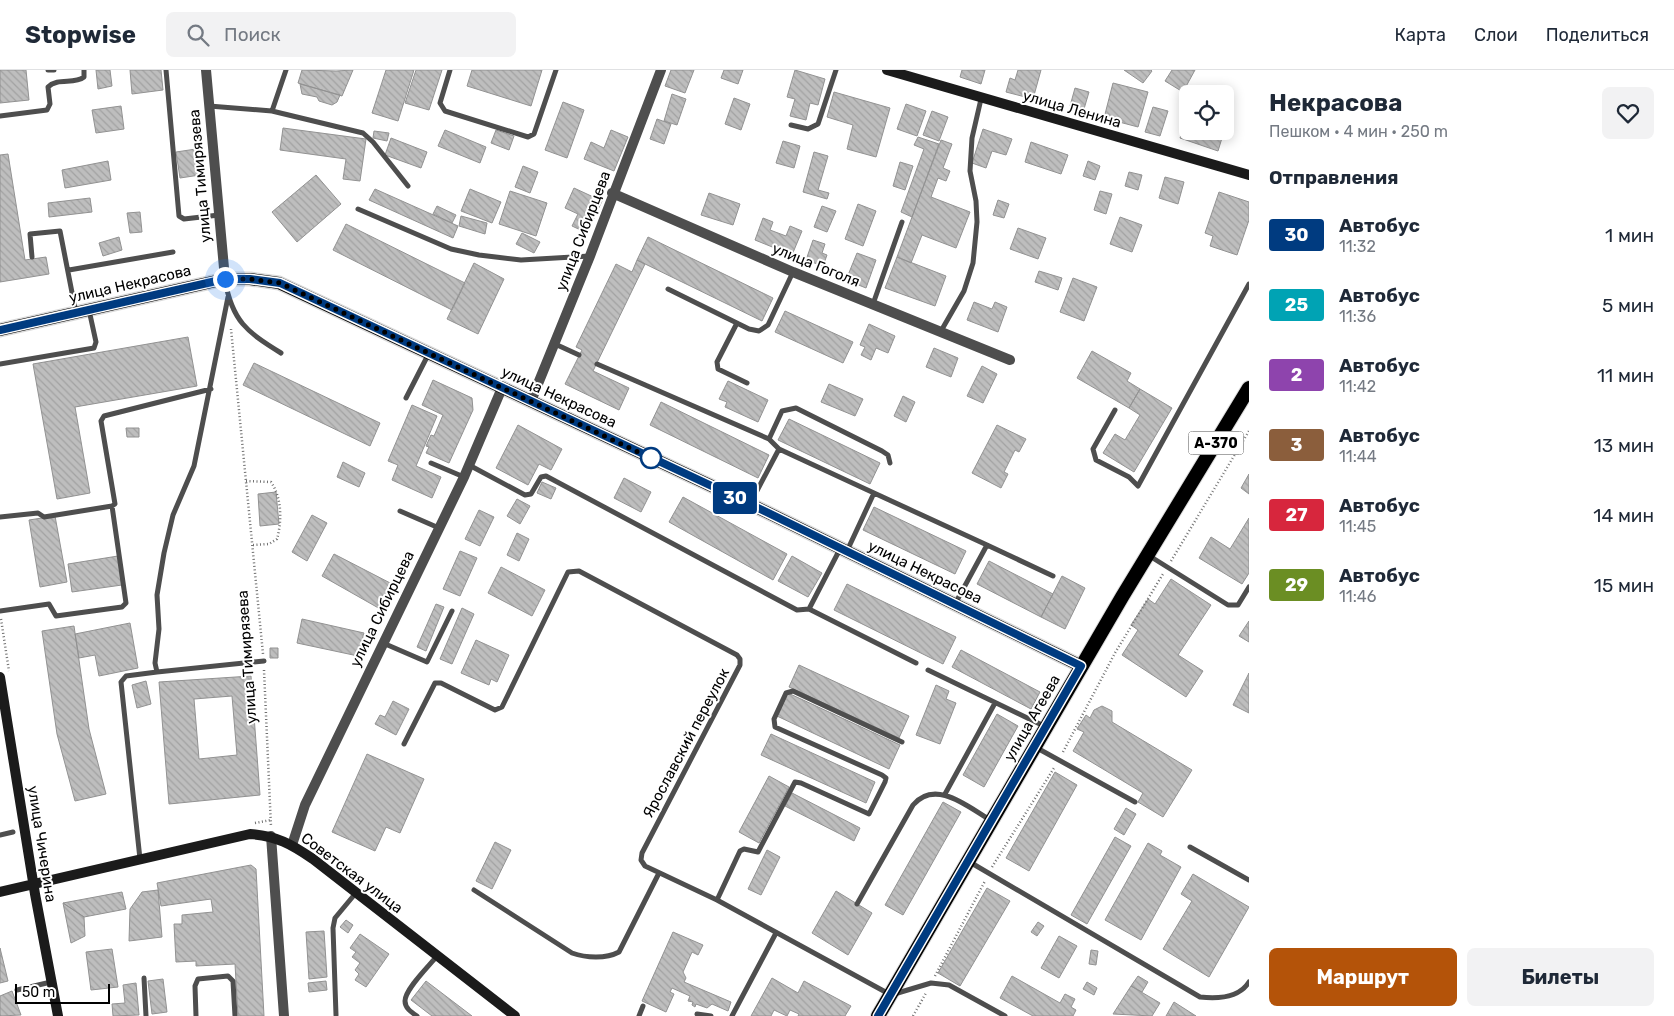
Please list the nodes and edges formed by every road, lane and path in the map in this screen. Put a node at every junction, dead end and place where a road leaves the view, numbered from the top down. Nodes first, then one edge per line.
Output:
1 (48, 70) edge
2 (54, 70) edge
3 (84, 70) edge
4 (166, 70) edge
5 (206, 70) edge
6 (286, 70) edge
7 (450, 70) edge
8 (556, 70) edge
9 (661, 70) edge
10 (836, 70) edge
11 (887, 70) edge
12 (981, 99) junction
13 (208, 106) junction
14 (272, 110) junction
15 (0, 116) edge
16 (791, 125) dead end
17 (1249, 175) edge
18 (408, 186) dead end
19 (612, 193) junction
20 (358, 209) dead end
21 (219, 215) junction
22 (902, 222) dead end
23 (173, 252) dead end
24 (590, 256) junction
25 (32, 257) dead end
26 (69, 270) junction
27 (792, 272) junction
28 (225, 279) junction
29 (1249, 284) edge
30 (668, 289) dead end
31 (228, 297) junction
32 (874, 304) junction
33 (89, 310) junction
34 (76, 313) junction
35 (737, 323) junction
36 (231, 326) dead end
37 (0, 330) edge
38 (941, 331) junction
39 (555, 344) junction
40 (281, 353) dead end
41 (428, 355) junction
42 (579, 356) dead end
43 (1010, 360) dead end
44 (0, 364) edge
45 (597, 364) dead end
46 (747, 383) dead end
47 (502, 388) junction
48 (1249, 388) edge
49 (211, 389) junction
50 (406, 398) dead end
51 (531, 401) junction
52 (1115, 410) dead end
53 (1249, 431) edge
54 (769, 439) junction
55 (778, 449) junction
56 (430, 463) dead end
57 (890, 463) dead end
58 (468, 465) junction
59 (464, 477) junction
60 (246, 481) junction
61 (874, 493) junction
62 (750, 504) junction
63 (112, 506) junction
64 (400, 511) dead end
65 (0, 518) edge
66 (439, 528) junction
67 (253, 545) junction
68 (987, 545) junction
69 (844, 550) junction
70 (1148, 555) junction
71 (1167, 568) junction
72 (1053, 576) dead end
73 (1249, 587) edge
74 (955, 604) junction
75 (809, 609) junction
76 (0, 611) edge
77 (452, 611) dead end
78 (382, 643) junction
79 (264, 661) junction
80 (916, 663) dead end
81 (1081, 666) junction
82 (928, 670) dead end
83 (157, 672) junction
84 (0, 677) edge
85 (995, 703) junction
86 (1046, 727) junction
87 (902, 742) dead end
88 (404, 744) dead end
89 (1034, 746) junction
90 (1059, 760) junction
91 (945, 794) junction
92 (1135, 802) dead end
93 (992, 821) junction
94 (12, 832) dead end
95 (0, 835) edge
96 (271, 836) junction
97 (292, 845) junction
98 (1190, 847) dead end
99 (140, 859) junction
100 (968, 860) junction
101 (658, 873) junction
102 (989, 873) junction
103 (1249, 880) edge
104 (33, 884) junction
105 (474, 890) dead end
106 (0, 892) edge
107 (355, 894) junction
108 (717, 900) junction
109 (857, 904) dead end
110 (776, 933) junction
111 (437, 956) junction
112 (144, 978) dead end
113 (51, 982) junction
114 (1249, 982) edge
115 (932, 983) junction
116 (17, 990) dead end
117 (891, 995) junction
118 (643, 1006) dead end
119 (697, 1014) dead end
120 (59, 1016) edge
121 (146, 1016) edge
122 (196, 1016) edge
123 (235, 1016) edge
124 (284, 1016) edge
125 (336, 1016) edge
126 (417, 1016) edge
127 (515, 1016) edge
128 (639, 1016) edge
129 (711, 1016) edge
130 (732, 1016) edge
131 (878, 1016) edge
132 (913, 1016) edge
133 (1005, 1016) edge

1 - 2 lane
3 - 15 lane
4 - 21 lane
5 - 13 street, улица Тимирязева
6 - 14 lane
7 - 8 lane
9 - 19 street, улица Сибирцева
10 - 16 lane
11 - 12 main road, улица Ленина
12 - 17 main road, улица Ленина
12 - 38 lane
13 - 14 lane
13 - 21 street, улица Тимирязева
14 - 18 lane
19 - 24 street, улица Сибирцева
19 - 27 street, улица Гоголя
20 - 24 lane
21 - 28 street, улица Тимирязева
22 - 32 lane
23 - 26 lane
24 - 39 street, улица Сибирцева
25 - 26 lane
26 - 34 lane
27 - 32 street, улица Гоголя
27 - 35 lane
28 - 31 lane
28 - 33 main road, улица Некрасова
28 - 41 main road, улица Некрасова
29 - 52 lane
30 - 35 lane
31 - 40 lane
31 - 49 lane
32 - 38 street, улица Гоголя
33 - 34 main road, улица Некрасова
33 - 44 lane
34 - 37 main road, улица Некрасова
35 - 46 lane
36 - 60 path, улица Тимирязева
38 - 43 street, улица Гоголя
39 - 42 lane
39 - 51 street, улица Сибирцева
41 - 47 main road, улица Некрасова
41 - 50 lane
45 - 54 lane
47 - 51 main road, улица Некрасова
47 - 58 street, улица Сибирцева
48 - 70 highway, улица Агеева / А-370
49 - 63 lane
49 - 83 lane
51 - 62 main road, улица Некрасова
53 - 71 path
54 - 55 lane
54 - 57 lane
55 - 61 lane
55 - 62 lane
56 - 59 lane
58 - 59 street, улица Сибирцева
58 - 75 lane
59 - 66 street, улица Сибирцева
60 - 67 path, улица Тимирязева
60 - 67 path
61 - 68 lane
61 - 69 lane
62 - 69 main road, улица Некрасова
63 - 65 lane
63 - 76 lane
64 - 66 lane
66 - 78 street, улица Сибирцева
67 - 79 path, улица Тимирязева
68 - 72 lane
68 - 74 lane
69 - 74 main road, улица Некрасова
69 - 75 lane
70 - 71 lane
70 - 81 highway, улица Агеева / А-370
71 - 73 lane
71 - 90 path
74 - 81 main road, улица Некрасова
75 - 80 lane
77 - 78 lane
78 - 97 street, улица Сибирцева
79 - 83 lane
79 - 96 path, улица Тимирязева
81 - 86 highway, улица Агеева
82 - 85 lane
83 - 99 lane
84 - 104 main road, улица Чичерина
85 - 86 lane
85 - 91 lane
86 - 89 highway, улица Агеева
87 - 108 lane
88 - 101 lane, Ярославский переулок
89 - 90 lane
89 - 93 highway, улица Агеева
90 - 92 lane
90 - 102 path
91 - 93 lane
91 - 109 lane
93 - 100 highway, улица Агеева
94 - 95 lane
96 - 97 main road, Советская улица
96 - 99 main road, Советская улица
96 - 124 street
97 - 107 main road, Советская улица
98 - 103 lane
99 - 104 main road, Советская улица
100 - 102 lane
100 - 117 highway, улица Агеева
101 - 105 lane
101 - 108 lane, Ярославский переулок
102 - 114 lane
102 - 115 path
104 - 106 main road, Советская улица
104 - 113 main road, улица Чичерина
107 - 111 main road, Советская улица
107 - 125 lane
108 - 110 lane, Ярославский переулок
110 - 117 lane, Ярославский переулок
110 - 130 lane
111 - 126 lane
111 - 127 main road, Советская улица
112 - 121 lane
113 - 116 lane
113 - 120 main road, улица Чичерина
115 - 117 lane
115 - 132 path
115 - 133 lane
117 - 131 highway, улица Агеева
118 - 128 lane
119 - 129 lane
122 - 123 lane

